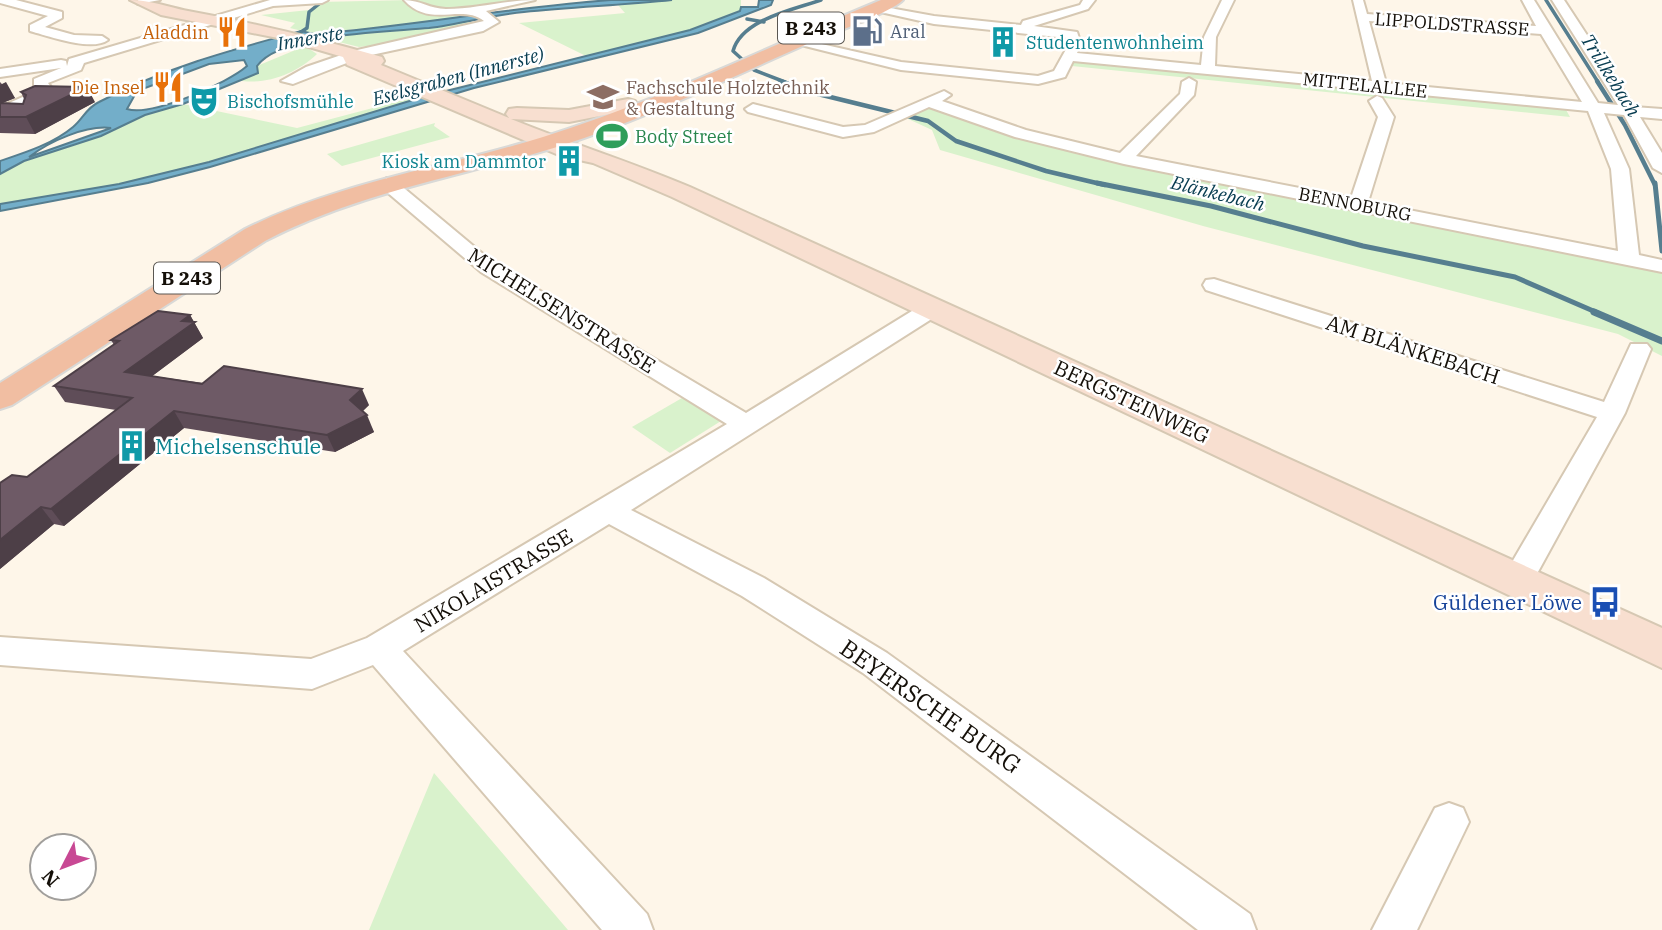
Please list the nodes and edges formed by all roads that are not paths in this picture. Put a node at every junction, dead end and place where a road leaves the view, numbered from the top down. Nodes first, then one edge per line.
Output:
1 (1, 0) edge
2 (322, 0) edge
3 (410, 0) edge
4 (529, 0) edge
5 (895, 0) edge
6 (1089, 0) edge
7 (1228, 0) edge
8 (1358, 0) edge
9 (1528, 0) edge
10 (1558, 0) edge
11 (145, 1) edge
12 (315, 1) edge
13 (514, 1) edge
14 (875, 4) edge
15 (479, 11) junction
16 (176, 14) junction
17 (1362, 18) junction
18 (154, 19) dead end
19 (212, 21) junction
20 (1014, 28) junction
21 (1543, 30) junction
22 (795, 42) junction
23 (351, 55) junction
24 (743, 60) junction
25 (74, 62) junction
26 (1065, 62) junction
27 (34, 68) junction
28 (1208, 69) junction
29 (0, 73) edge
30 (959, 73) junction
31 (288, 81) dead end
32 (1189, 82) junction
33 (1378, 94) junction
34 (929, 102) junction
35 (628, 105) junction
36 (1590, 107) junction
37 (753, 109) dead end
38 (1629, 111) junction
39 (27, 114) edge
40 (1662, 114) edge
41 (511, 118) junction
42 (1601, 122) junction
43 (1640, 128) junction
44 (1662, 130) edge
45 (551, 136) junction
46 (491, 148) junction
47 (1124, 159) junction
48 (1662, 168) edge
49 (387, 183) junction
50 (1358, 204) junction
51 (1629, 260) junction
52 (1662, 266) edge
53 (1214, 285) dead end
54 (933, 308) junction
55 (1639, 349) dead end
56 (0, 378) edge
57 (0, 398) edge
58 (1612, 413) junction
59 (746, 424) junction
60 (608, 511) junction
61 (1517, 581) junction
62 (379, 648) junction
63 (1662, 649) edge
64 (0, 651) edge
65 (1449, 822) dead end
66 (631, 930) edge
67 (1234, 930) edge
68 (1394, 930) edge

1 - 27 street
2 - 12 street
3 - 15 street
4 - 13 street
5 - 14 main road, B 243
6 - 20 street
7 - 28 street
8 - 17 street
9 - 21 street
10 - 38 street
11 - 16 street, BERGSTEINWEG
12 - 19 street
13 - 15 street
14 - 20 street
14 - 22 main road, B 243
14 - 24 main road, B 243
15 - 23 street
16 - 18 street
16 - 19 street, BERGSTEINWEG
17 - 21 street, LIPPOLDSTRASSE
17 - 33 street
19 - 23 street, BERGSTEINWEG
19 - 25 street
20 - 26 street
21 - 36 street
22 - 24 main road, B 243
22 - 30 street
23 - 31 street
23 - 41 street, BERGSTEINWEG
24 - 35 main road, B 243
24 - 45 main road, B 243
25 - 27 street
25 - 39 street
26 - 28 street, MITTELALLEE
26 - 30 street
26 - 32 street, MITTELALLEE
27 - 29 street
28 - 33 street, MITTELALLEE
30 - 34 street
32 - 33 street, MITTELALLEE
32 - 47 street
33 - 36 street, MITTELALLEE
33 - 42 street, MITTELALLEE
33 - 50 street
34 - 37 street
34 - 47 street, BENNOBURG
35 - 41 street
35 - 45 main road, B 243
36 - 38 street, MITTELALLEE
36 - 42 street
38 - 40 street, MITTELALLEE
38 - 43 street
41 - 45 street, BERGSTEINWEG
41 - 46 street
42 - 51 street
43 - 44 street
43 - 48 street
45 - 46 main road, B 243
45 - 49 main road, B 243
45 - 54 street, BERGSTEINWEG
46 - 56 main road, B 243
47 - 50 street, BENNOBURG
49 - 57 main road, B 243
49 - 59 street, MICHELSENSTRASSE
50 - 51 street, BENNOBURG
51 - 52 street, BENNOBURG
53 - 58 street, AM BLÄNKEBACH
54 - 59 street, NIKOLAISTRASSE
54 - 61 street, BERGSTEINWEG
55 - 58 street
58 - 61 street
59 - 60 street, NIKOLAISTRASSE
60 - 62 street, NIKOLAISTRASSE
60 - 67 street, BEYERSCHE BURG
61 - 63 street, BERGSTEINWEG
62 - 64 street, NIKOLAISTRASSE
62 - 66 street
65 - 68 street

